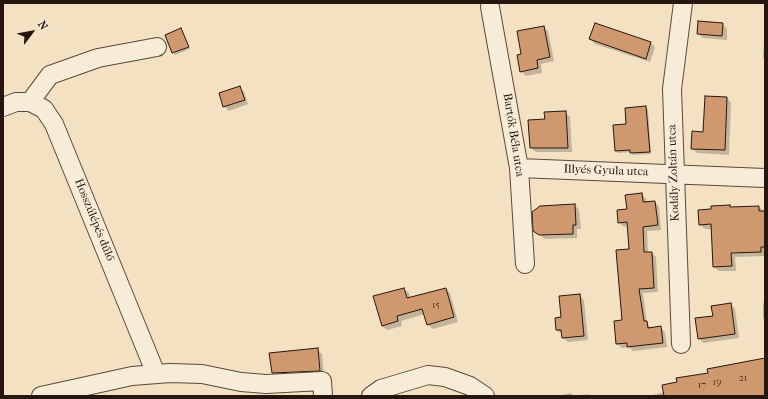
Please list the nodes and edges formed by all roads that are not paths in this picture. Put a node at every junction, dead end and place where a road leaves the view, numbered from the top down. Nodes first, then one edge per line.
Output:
1 (683, 3) edge
2 (490, 7) dead end
3 (157, 47) dead end
4 (30, 102) junction
5 (3, 107) edge
6 (519, 168) junction
7 (674, 173) junction
8 (765, 178) edge
9 (525, 264) dead end
10 (681, 344) dead end
11 (156, 374) junction
12 (41, 396) edge
13 (323, 396) edge
14 (371, 396) edge
15 (485, 396) edge

1 - 7 street, Kodály Zoltán utca
2 - 6 street, Bartók Béla utca
3 - 4 street
4 - 5 street
4 - 11 street, Hosszúlépés dűlő
6 - 7 street, Illyés Gyula utca
6 - 9 street, Bartók Béla utca
7 - 8 street, Illyés Gyula utca
7 - 10 street, Kodály Zoltán utca
11 - 12 street
11 - 13 street
14 - 15 street

